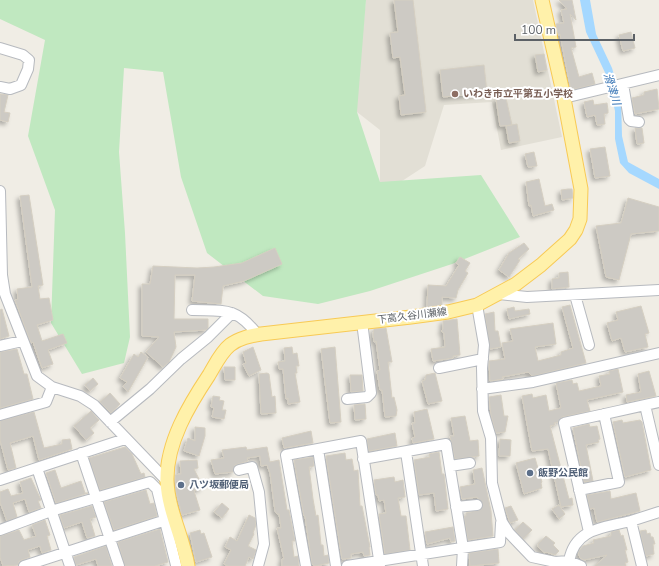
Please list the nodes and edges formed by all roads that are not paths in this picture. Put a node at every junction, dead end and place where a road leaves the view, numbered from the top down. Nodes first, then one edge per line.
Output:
1 (542, 0) edge
2 (0, 48) edge
3 (659, 75) edge
4 (622, 84) junction
5 (0, 87) edge
6 (564, 98) junction
7 (639, 122) dead end
8 (0, 191) edge
9 (1, 276) edge
10 (659, 290) edge
11 (499, 294) junction
12 (575, 295) junction
13 (477, 305) junction
14 (192, 310) dead end
15 (232, 313) junction
16 (362, 322) junction
17 (257, 334) junction
18 (22, 341) junction
19 (590, 345) dead end
20 (0, 346) edge
21 (659, 353) edge
22 (483, 359) junction
23 (439, 368) dead end
24 (52, 388) junction
25 (482, 389) junction
26 (347, 399) dead end
27 (659, 402) edge
28 (645, 405) junction
29 (604, 414) junction
30 (0, 415) edge
31 (110, 422) junction
32 (125, 439) junction
33 (318, 449) junction
34 (406, 452) junction
35 (81, 453) junction
36 (363, 458) junction
37 (470, 463) dead end
38 (659, 465) edge
39 (450, 466) junction
40 (37, 468) junction
41 (239, 470) dead end
42 (0, 480) edge
43 (167, 481) junction
44 (579, 490) junction
45 (96, 496) junction
46 (477, 505) dead end
47 (456, 507) junction
48 (51, 511) junction
49 (659, 512) edge
50 (170, 519) junction
51 (631, 521) junction
52 (502, 522) junction
53 (0, 530) edge
54 (589, 532) junction
55 (109, 538) junction
56 (462, 548) junction
57 (65, 553) junction
58 (422, 555) junction
59 (569, 561) junction
60 (380, 563) edge
61 (181, 565) edge
62 (24, 566) edge
63 (70, 566) edge
64 (119, 566) edge
65 (258, 566) edge
66 (306, 566) edge
67 (336, 566) edge
68 (347, 566) edge
69 (423, 566) edge
70 (462, 566) edge
71 (581, 566) edge
72 (642, 566) edge

1 - 6 main road, 下高久谷川瀬線
2 - 5 street
3 - 4 street
4 - 6 street
4 - 7 street
6 - 11 main road, 下高久谷川瀬線
8 - 9 street
9 - 18 street
10 - 12 street
11 - 12 street
11 - 13 main road, 下高久谷川瀬線
12 - 19 street
13 - 16 main road, 下高久谷川瀬線
13 - 22 street
14 - 15 street
15 - 17 street
15 - 31 street
16 - 17 main road, 下高久谷川瀬線
16 - 26 street
17 - 43 main road, 下高久谷川瀬線
18 - 20 street
18 - 24 street
21 - 25 street
22 - 23 street
22 - 25 street
24 - 30 street
24 - 31 street
25 - 52 street
27 - 28 street
28 - 29 street
28 - 38 street
29 - 44 street
29 - 44 street
31 - 32 street
32 - 35 street
32 - 43 street
33 - 36 street
33 - 66 street
33 - 67 street
34 - 36 street
34 - 39 street
34 - 58 street
35 - 40 street
35 - 45 street
36 - 60 street
37 - 39 street
39 - 47 street
40 - 42 street
40 - 48 street
41 - 65 street
43 - 50 main road, 下高久谷川瀬線
44 - 54 street
45 - 48 street
45 - 50 street
45 - 55 street
46 - 47 street
47 - 56 street
48 - 53 street
48 - 57 street
49 - 51 street
50 - 55 street
50 - 61 main road, 下高久谷川瀬線
51 - 54 street
51 - 72 street
52 - 56 street
52 - 59 street
54 - 59 street
55 - 57 street
55 - 64 street
56 - 58 street
56 - 70 street
57 - 62 street
57 - 63 street
58 - 60 street
58 - 69 street
59 - 71 street
60 - 68 street

